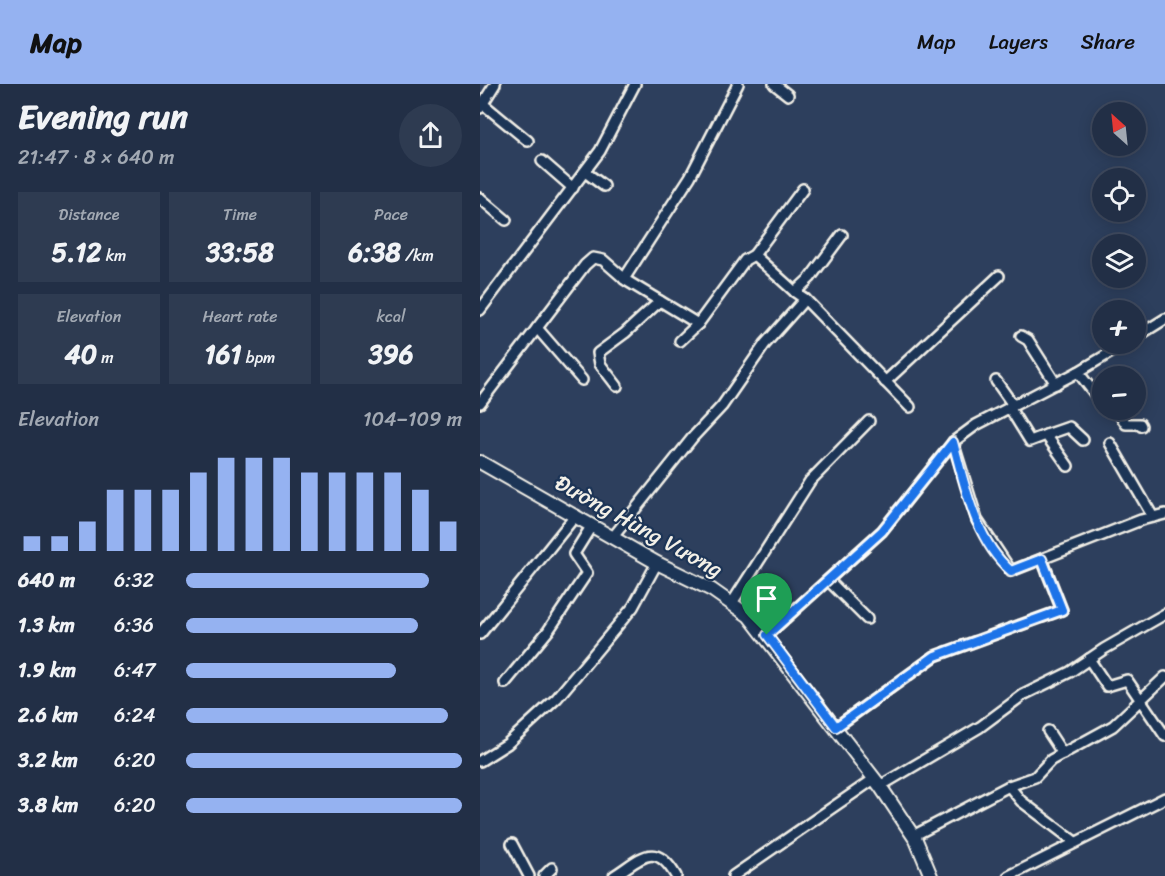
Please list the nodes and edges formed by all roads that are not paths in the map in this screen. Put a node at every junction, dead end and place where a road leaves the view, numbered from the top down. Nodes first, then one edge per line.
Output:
1 (495, 84) edge
2 (635, 84) edge
3 (738, 84) edge
4 (774, 84) edge
5 (788, 95) dead end
6 (481, 106) edge
7 (528, 141) dead end
8 (542, 161) dead end
9 (585, 172) junction
10 (604, 186) dead end
11 (573, 188) junction
12 (803, 189) dead end
13 (480, 198) edge
14 (506, 220) dead end
15 (842, 235) dead end
16 (754, 255) junction
17 (999, 276) dead end
18 (624, 279) junction
19 (795, 292) junction
20 (805, 299) junction
21 (660, 301) junction
22 (480, 310) edge
23 (1165, 319) edge
24 (698, 324) junction
25 (537, 328) junction
26 (1146, 331) edge
27 (1022, 336) dead end
28 (680, 341) dead end
29 (1108, 354) edge
30 (1078, 372) junction
31 (582, 380) dead end
32 (996, 381) dead end
33 (885, 382) junction
34 (1056, 384) junction
35 (617, 386) dead end
36 (1092, 390) edge
37 (480, 403) edge
38 (1011, 406) junction
39 (910, 408) dead end
40 (1123, 420) edge
41 (869, 421) dead end
42 (1141, 426) dead end
43 (1046, 435) junction
44 (1083, 440) dead end
45 (953, 442) junction
46 (1110, 443) dead end
47 (480, 462) edge
48 (1068, 465) dead end
49 (1165, 514) edge
50 (576, 515) junction
51 (1153, 517) junction
52 (592, 525) junction
53 (613, 537) junction
54 (1042, 559) junction
55 (657, 563) junction
56 (829, 581) junction
57 (732, 603) junction
58 (1165, 614) edge
59 (867, 619) dead end
60 (480, 634) edge
61 (767, 635) junction
62 (1089, 659) junction
63 (1165, 676) edge
64 (505, 683) dead end
65 (1140, 698) junction
66 (836, 727) junction
67 (1048, 731) dead end
68 (1165, 736) edge
69 (1063, 754) junction
70 (480, 761) edge
71 (877, 783) junction
72 (1009, 786) junction
73 (1165, 798) edge
74 (913, 836) junction
75 (1075, 842) junction
76 (512, 844) dead end
77 (552, 868) dead end
78 (529, 876) edge
79 (544, 876) edge
80 (614, 876) edge
81 (676, 876) edge
82 (733, 876) edge
83 (931, 876) edge
84 (1009, 876) edge

1 - 6 street
2 - 9 street
3 - 18 street
4 - 5 street
6 - 7 street
8 - 11 street
9 - 10 street
9 - 11 street
11 - 22 street
12 - 16 street
13 - 14 street
15 - 19 street
16 - 19 street
16 - 24 street
17 - 33 street
18 - 21 street
18 - 25 street
19 - 20 street
20 - 33 street
20 - 53 street
21 - 24 street
21 - 35 street
23 - 26 street
24 - 28 street
25 - 31 street
25 - 37 street
27 - 34 street
29 - 30 street
30 - 34 street
30 - 36 street
32 - 38 street
33 - 39 street
34 - 38 street
38 - 43 street
38 - 45 street
40 - 42 street
41 - 57 street
43 - 44 street
43 - 48 street
45 - 54 street
45 - 56 street
46 - 51 street
47 - 50 street, Đường Hùng Vương
49 - 51 street
50 - 52 street, Đường Hùng Vương
50 - 60 street
51 - 54 street
52 - 53 street, Đường Hùng Vương
52 - 64 street
53 - 55 street, Đường Hùng Vương
54 - 66 street
55 - 57 street, Đường Hùng Vương
55 - 70 street
56 - 59 street
56 - 61 street
57 - 61 street, Đường Hùng Vương
58 - 62 street
61 - 66 street, Đường Hùng Vương
62 - 65 street
62 - 71 street
63 - 65 street
65 - 68 street
65 - 69 street
66 - 71 street, Đường Hùng Vương
67 - 69 street
69 - 72 street
71 - 74 street, Đường Hùng Vương
71 - 82 street
72 - 74 street
72 - 75 street
73 - 75 street
74 - 83 street, Đường Hùng Vương
75 - 84 street
76 - 78 street
77 - 79 street
80 - 81 street

